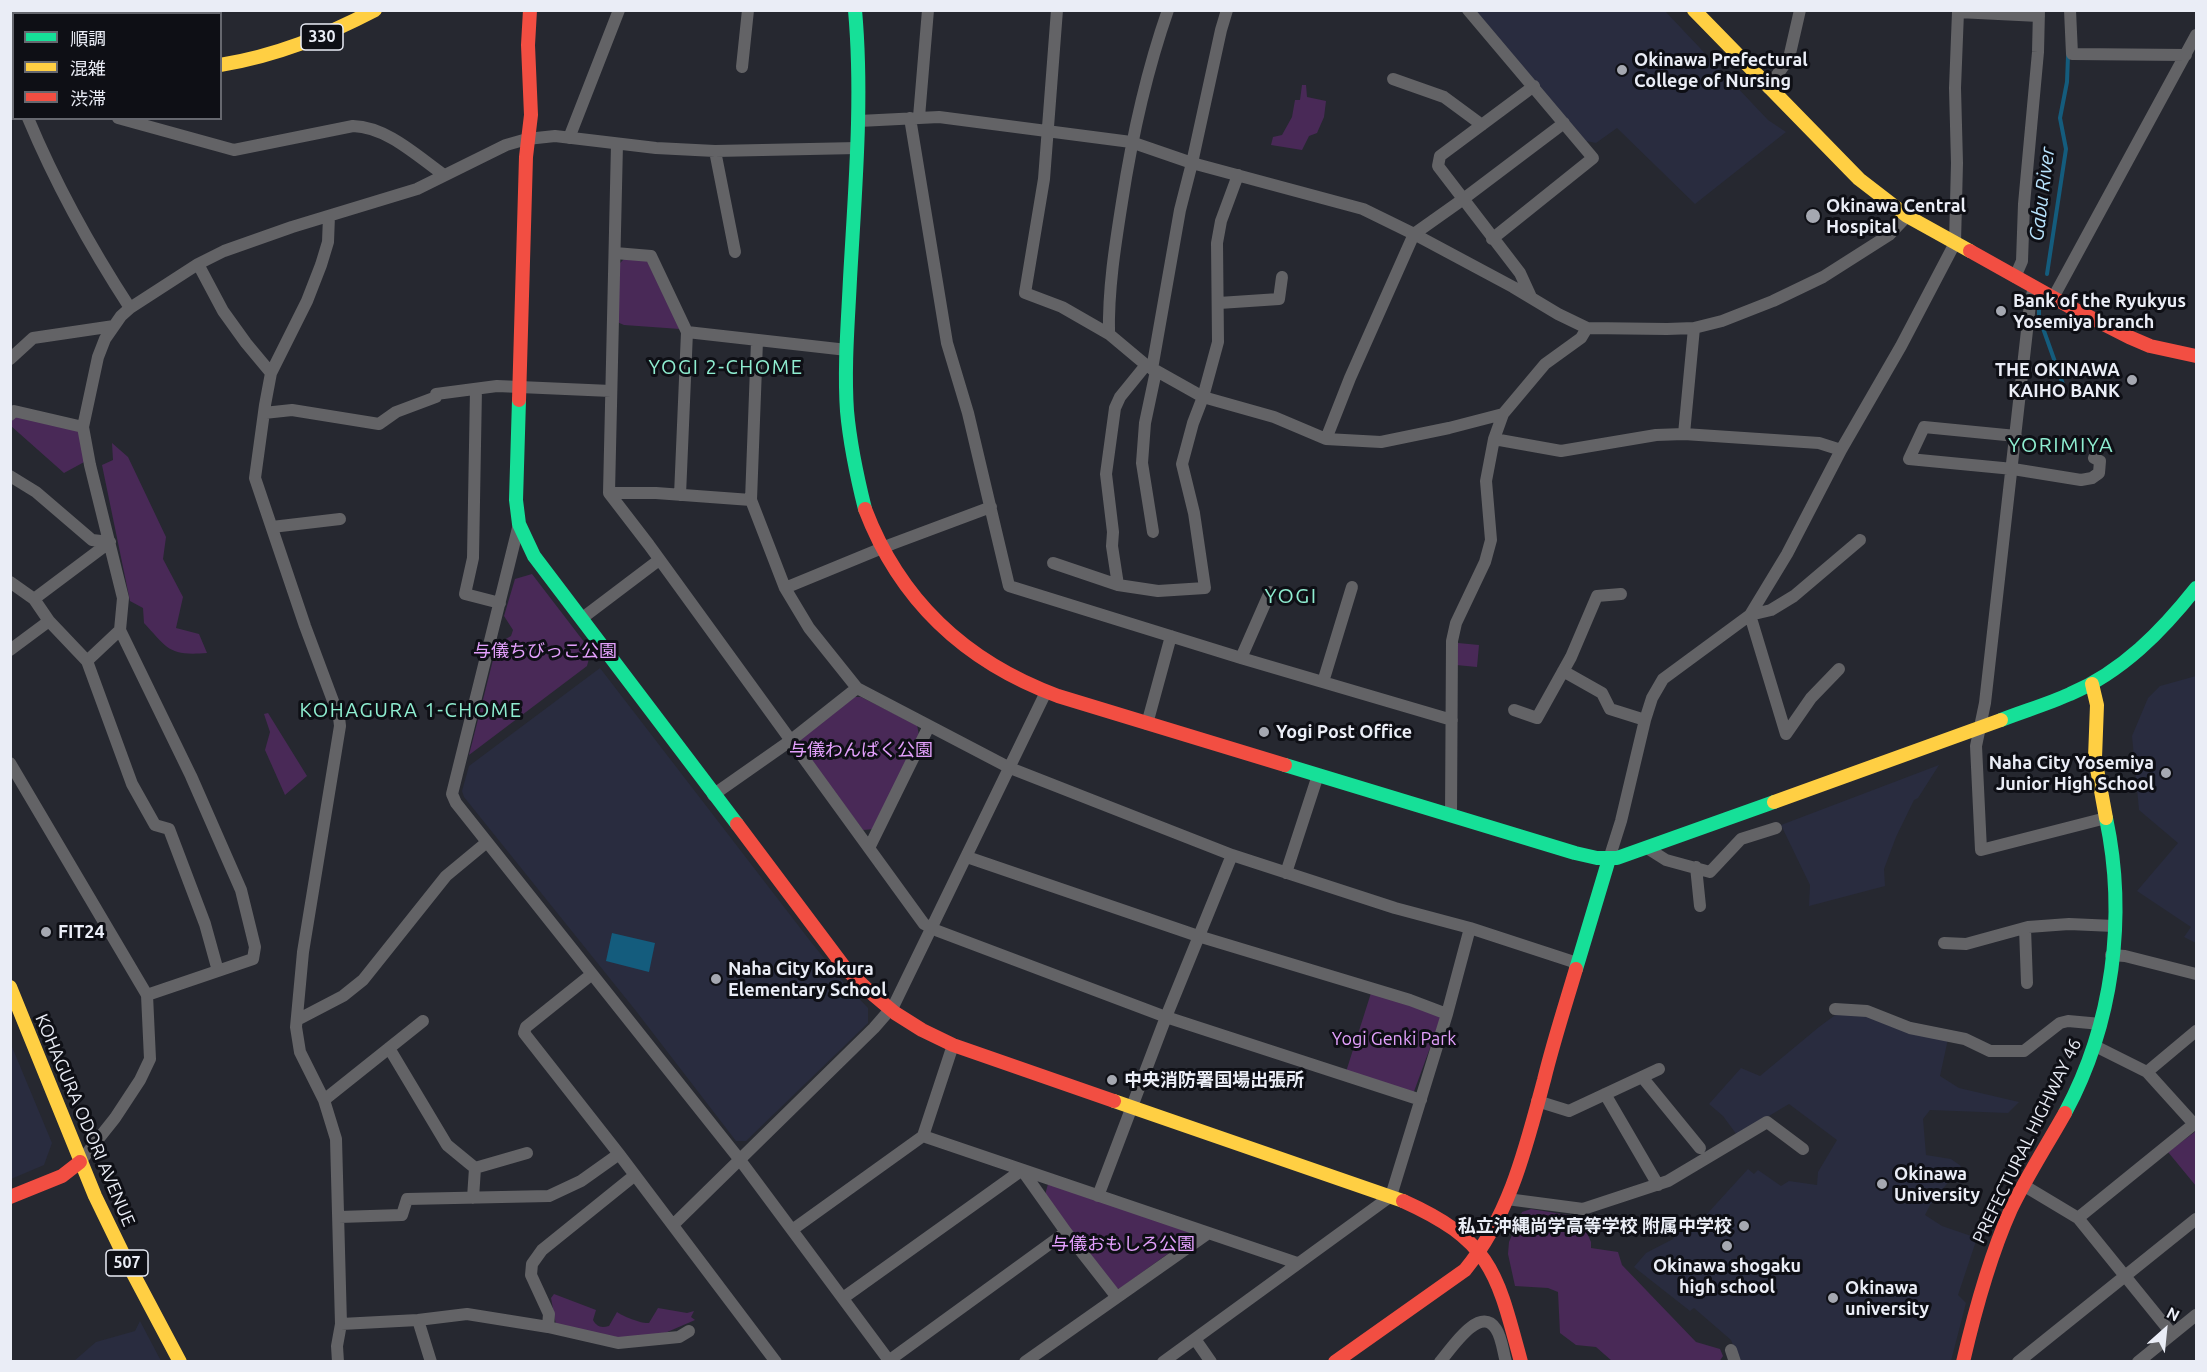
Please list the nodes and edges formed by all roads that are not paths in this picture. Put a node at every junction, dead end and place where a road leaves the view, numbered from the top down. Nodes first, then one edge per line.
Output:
1 (375, 10) edge
2 (530, 10) edge
3 (619, 10) edge
4 (748, 10) edge
5 (855, 10) edge
6 (928, 10) edge
7 (1057, 10) edge
8 (1168, 10) edge
9 (1227, 10) edge
10 (1468, 10) edge
11 (1694, 10) edge
12 (1800, 10) edge
13 (2070, 10) edge
14 (2039, 13) edge
15 (2196, 35) edge
16 (2186, 55) junction
17 (222, 65) edge
18 (742, 67) dead end
19 (1393, 80) dead end
20 (1534, 86) junction
21 (1768, 88) junction
22 (914, 117) junction
23 (29, 120) edge
24 (125, 120) edge
25 (859, 122) junction
26 (1564, 123) junction
27 (1482, 125) junction
28 (1049, 131) junction
29 (569, 138) junction
30 (527, 139) junction
31 (1131, 142) junction
32 (617, 144) junction
33 (857, 148) junction
34 (715, 151) junction
35 (1192, 163) junction
36 (444, 175) junction
37 (1238, 176) junction
38 (1462, 200) junction
39 (329, 216) junction
40 (1907, 216) junction
41 (1414, 234) junction
42 (1492, 239) junction
43 (1955, 243) junction
44 (735, 252) dead end
45 (615, 253) junction
46 (198, 264) junction
47 (2015, 277) junction
48 (1282, 278) dead end
49 (2034, 287) junction
50 (1531, 297) junction
51 (2053, 298) junction
52 (1219, 303) junction
53 (130, 308) junction
54 (114, 326) junction
55 (1587, 328) junction
56 (1694, 328) junction
57 (687, 332) junction
58 (1109, 334) junction
59 (757, 341) junction
60 (847, 350) junction
61 (2196, 356) edge
62 (10, 359) edge
63 (1151, 368) junction
64 (271, 373) junction
65 (519, 388) junction
66 (476, 389) junction
67 (611, 391) junction
68 (1203, 397) junction
69 (264, 413) junction
70 (1503, 414) junction
71 (10, 415) edge
72 (83, 427) junction
73 (1684, 434) junction
74 (2016, 436) junction
75 (1326, 439) junction
76 (1494, 439) junction
77 (1841, 450) junction
78 (2094, 458) dead end
79 (2013, 469) junction
80 (10, 476) edge
81 (609, 493) junction
82 (680, 495) junction
83 (751, 500) junction
84 (991, 507) junction
85 (340, 519) dead end
86 (519, 524) junction
87 (272, 527) junction
88 (1154, 531) dead end
89 (1860, 540) dead end
90 (110, 542) junction
91 (880, 548) junction
92 (534, 556) junction
93 (512, 558) junction
94 (659, 560) junction
95 (1053, 564) dead end
96 (10, 582) edge
97 (1118, 585) junction
98 (1352, 587) dead end
99 (784, 588) junction
100 (2196, 588) edge
101 (1270, 592) dead end
102 (1621, 594) dead end
103 (34, 599) junction
104 (500, 603) junction
105 (1749, 615) junction
106 (581, 619) junction
107 (49, 621) junction
108 (120, 630) junction
109 (1171, 636) junction
110 (10, 650) edge
111 (1240, 658) junction
112 (87, 661) junction
113 (1839, 669) dead end
114 (1563, 671) junction
115 (1323, 682) junction
116 (2092, 684) junction
117 (857, 688) junction
118 (1046, 692) junction
119 (1514, 710) dead end
120 (1452, 720) junction
121 (1645, 720) junction
122 (1147, 724) junction
123 (929, 726) junction
124 (1980, 726) junction
125 (790, 741) junction
126 (10, 763) edge
127 (1010, 768) junction
128 (1318, 775) junction
129 (713, 795) junction
130 (1451, 816) junction
131 (2106, 818) junction
132 (1776, 828) dead end
133 (487, 842) junction
134 (869, 848) junction
135 (1647, 848) junction
136 (1232, 855) junction
137 (967, 857) junction
138 (1609, 859) junction
139 (1696, 867) junction
140 (1286, 873) junction
141 (1700, 906) dead end
142 (2114, 926) junction
143 (1470, 928) junction
144 (2025, 928) junction
145 (933, 929) junction
146 (1198, 936) junction
147 (1944, 943) dead end
148 (2111, 955) junction
149 (1577, 963) junction
150 (218, 971) junction
151 (592, 974) junction
152 (2196, 974) edge
153 (2027, 983) dead end
154 (10, 987) edge
155 (147, 995) junction
156 (1835, 1009) dead end
157 (890, 1010) junction
158 (1447, 1014) junction
159 (1166, 1017) junction
160 (297, 1020) junction
161 (423, 1021) dead end
162 (2101, 1024) junction
163 (2196, 1031) edge
164 (954, 1045) junction
165 (2095, 1046) junction
166 (389, 1048) junction
167 (1659, 1069) dead end
168 (2147, 1072) junction
169 (1642, 1077) junction
170 (1605, 1094) junction
171 (324, 1100) junction
172 (1421, 1100) junction
173 (1537, 1101) junction
174 (1133, 1107) junction
175 (2195, 1124) edge
176 (923, 1136) junction
177 (1700, 1148) dead end
178 (1803, 1149) dead end
179 (527, 1153) dead end
180 (620, 1154) junction
181 (740, 1160) junction
182 (80, 1162) junction
183 (474, 1168) junction
184 (1022, 1170) junction
185 (635, 1175) junction
186 (1658, 1185) junction
187 (2023, 1185) junction
188 (1098, 1196) junction
189 (1391, 1196) junction
190 (10, 1197) edge
191 (473, 1198) junction
192 (1507, 1199) junction
193 (339, 1217) junction
194 (2078, 1218) junction
195 (2196, 1219) edge
196 (673, 1225) junction
197 (792, 1230) junction
198 (1066, 1232) junction
199 (1208, 1234) junction
200 (1480, 1252) junction
201 (1297, 1263) junction
202 (2125, 1276) junction
203 (1116, 1296) junction
204 (843, 1298) junction
205 (2196, 1315) edge
206 (418, 1320) junction
207 (341, 1324) junction
208 (548, 1327) junction
209 (689, 1330) dead end
210 (2172, 1334) junction
211 (1195, 1339) junction
212 (888, 1361) edge
213 (180, 1362) edge
214 (338, 1362) edge
215 (431, 1362) edge
216 (776, 1362) edge
217 (1025, 1362) edge
218 (1163, 1362) edge
219 (1211, 1362) edge
220 (1335, 1362) edge
221 (1440, 1362) edge
222 (1506, 1362) edge
223 (1521, 1362) edge
224 (1963, 1362) edge
225 (2018, 1362) edge
226 (2138, 1362) edge

1 - 17 main road, 330
2 - 30 main road
3 - 29 street
4 - 18 street
5 - 25 main road
6 - 22 street
7 - 28 street
8 - 31 street
9 - 35 street
10 - 20 street
11 - 21 main road
12 - 21 street
13 - 16 street
14 - 43 street
14 - 47 street
15 - 16 street
16 - 51 street
19 - 27 street
20 - 26 street
20 - 27 street
21 - 40 main road
22 - 25 street
22 - 28 street
22 - 84 street
23 - 53 street
24 - 36 street
25 - 33 main road
26 - 38 street
26 - 42 street
27 - 38 street
28 - 31 street
28 - 58 street
29 - 30 street
29 - 32 street
30 - 36 street
30 - 65 main road
31 - 35 street
31 - 58 street
32 - 34 street
32 - 45 street
33 - 34 street
33 - 60 main road
34 - 44 street
35 - 37 street
35 - 63 street
36 - 39 street
37 - 41 street
37 - 52 street
38 - 41 street
38 - 42 street
39 - 46 street
39 - 64 street
40 - 43 main road
40 - 56 street
41 - 50 street
41 - 75 street
42 - 50 street
43 - 47 main road
43 - 77 street
45 - 57 street
45 - 67 street
46 - 53 street
46 - 64 street
47 - 49 main road
48 - 52 street
49 - 51 main road
49 - 74 street
50 - 55 street
51 - 61 main road
52 - 68 street
53 - 54 street
54 - 62 street
54 - 72 street
55 - 56 street
55 - 70 street
56 - 73 street
57 - 59 street
57 - 82 street
58 - 63 street
59 - 60 street
59 - 83 street
60 - 91 main road
63 - 68 street
63 - 88 street
63 - 97 street
64 - 69 street
65 - 66 street
65 - 67 street
65 - 86 main road
66 - 69 street
66 - 104 street
67 - 81 street
68 - 75 street
68 - 97 street
69 - 87 street
70 - 75 street
70 - 76 street
71 - 72 street
72 - 90 street
73 - 76 street
73 - 77 street
74 - 79 street
74 - 79 street
76 - 120 street
77 - 105 street
78 - 79 street
79 - 124 street
80 - 90 street
81 - 82 street
81 - 94 street
82 - 83 street
83 - 99 street
84 - 91 street
84 - 109 street
85 - 87 street
86 - 92 main road
86 - 93 street
87 - 160 street
89 - 105 street
90 - 103 street
90 - 108 street
91 - 99 street
91 - 118 main road
92 - 93 street
92 - 106 main road
93 - 104 street
94 - 106 street
94 - 125 street
95 - 97 street
96 - 103 street
98 - 115 street
99 - 117 street
100 - 116 main road
101 - 111 street
102 - 114 street
103 - 107 street
104 - 133 street
105 - 113 street
105 - 121 street
106 - 129 main road
107 - 110 street
107 - 112 street
108 - 112 street
108 - 150 street
109 - 111 street
109 - 122 street
111 - 115 street
112 - 150 street
114 - 119 street
114 - 121 street
115 - 120 street
116 - 124 main road
116 - 131 main road, PREFECTURAL HIGHWAY 46
117 - 123 street
117 - 125 street
118 - 122 main road
118 - 127 street
120 - 130 street
121 - 138 street
122 - 128 main road
123 - 127 street
123 - 134 street
124 - 131 street
124 - 135 main road
125 - 129 street
125 - 134 street
126 - 155 street
127 - 136 street
127 - 137 street
128 - 130 main road
128 - 140 street
129 - 157 main road
130 - 138 main road
131 - 142 main road, PREFECTURAL HIGHWAY 46
132 - 139 street
133 - 151 street
133 - 160 street
134 - 145 street
135 - 138 main road
135 - 139 street
136 - 140 street
136 - 146 street
137 - 145 street
137 - 146 street
138 - 149 main road
139 - 141 street
140 - 143 street
142 - 144 street
142 - 148 main road, PREFECTURAL HIGHWAY 46
143 - 149 street
143 - 158 street
144 - 147 street
144 - 153 street
145 - 157 street
145 - 159 street
146 - 158 street
146 - 159 street
148 - 152 street
148 - 162 main road, PREFECTURAL HIGHWAY 46
149 - 173 main road
150 - 155 street
151 - 180 street
151 - 181 street
154 - 182 main road, KOHAGURA ODORI AVENUE / 507
155 - 182 street
156 - 162 street
157 - 164 main road
157 - 181 street
158 - 172 street
159 - 172 street
159 - 174 street
160 - 171 street
161 - 166 street
162 - 165 main road, PREFECTURAL HIGHWAY 46
163 - 168 street
164 - 174 main road
164 - 176 street
165 - 168 street
165 - 187 main road, PREFECTURAL HIGHWAY 46
166 - 171 street
166 - 183 street
167 - 169 street
168 - 175 street
169 - 170 street
169 - 177 street
170 - 173 street
170 - 186 street
171 - 193 street
172 - 189 street
173 - 192 main road
174 - 188 street
174 - 189 main road
175 - 194 street
176 - 184 street
176 - 197 street
178 - 186 street
179 - 183 street
180 - 185 street
180 - 191 street
181 - 196 street
181 - 197 street
182 - 190 main road
182 - 213 main road, KOHAGURA ODORI AVENUE / 507
183 - 191 street
184 - 188 street
184 - 198 street
184 - 204 street
185 - 196 street
185 - 208 street
186 - 192 street
187 - 194 street
187 - 224 main road, PREFECTURAL HIGHWAY 46
188 - 199 street
189 - 200 main road
189 - 201 street
191 - 193 street
192 - 200 main road
193 - 207 street
194 - 202 street
195 - 202 street
196 - 216 street
197 - 204 street
198 - 203 street
198 - 212 street
199 - 201 street
199 - 203 street
200 - 220 main road
200 - 223 main road
201 - 211 street
202 - 210 street
202 - 225 street
203 - 217 street
204 - 212 street
205 - 210 street
206 - 207 street
206 - 208 street
206 - 215 street
207 - 214 street
208 - 209 street
210 - 226 street
211 - 218 street
211 - 219 street
221 - 222 street

